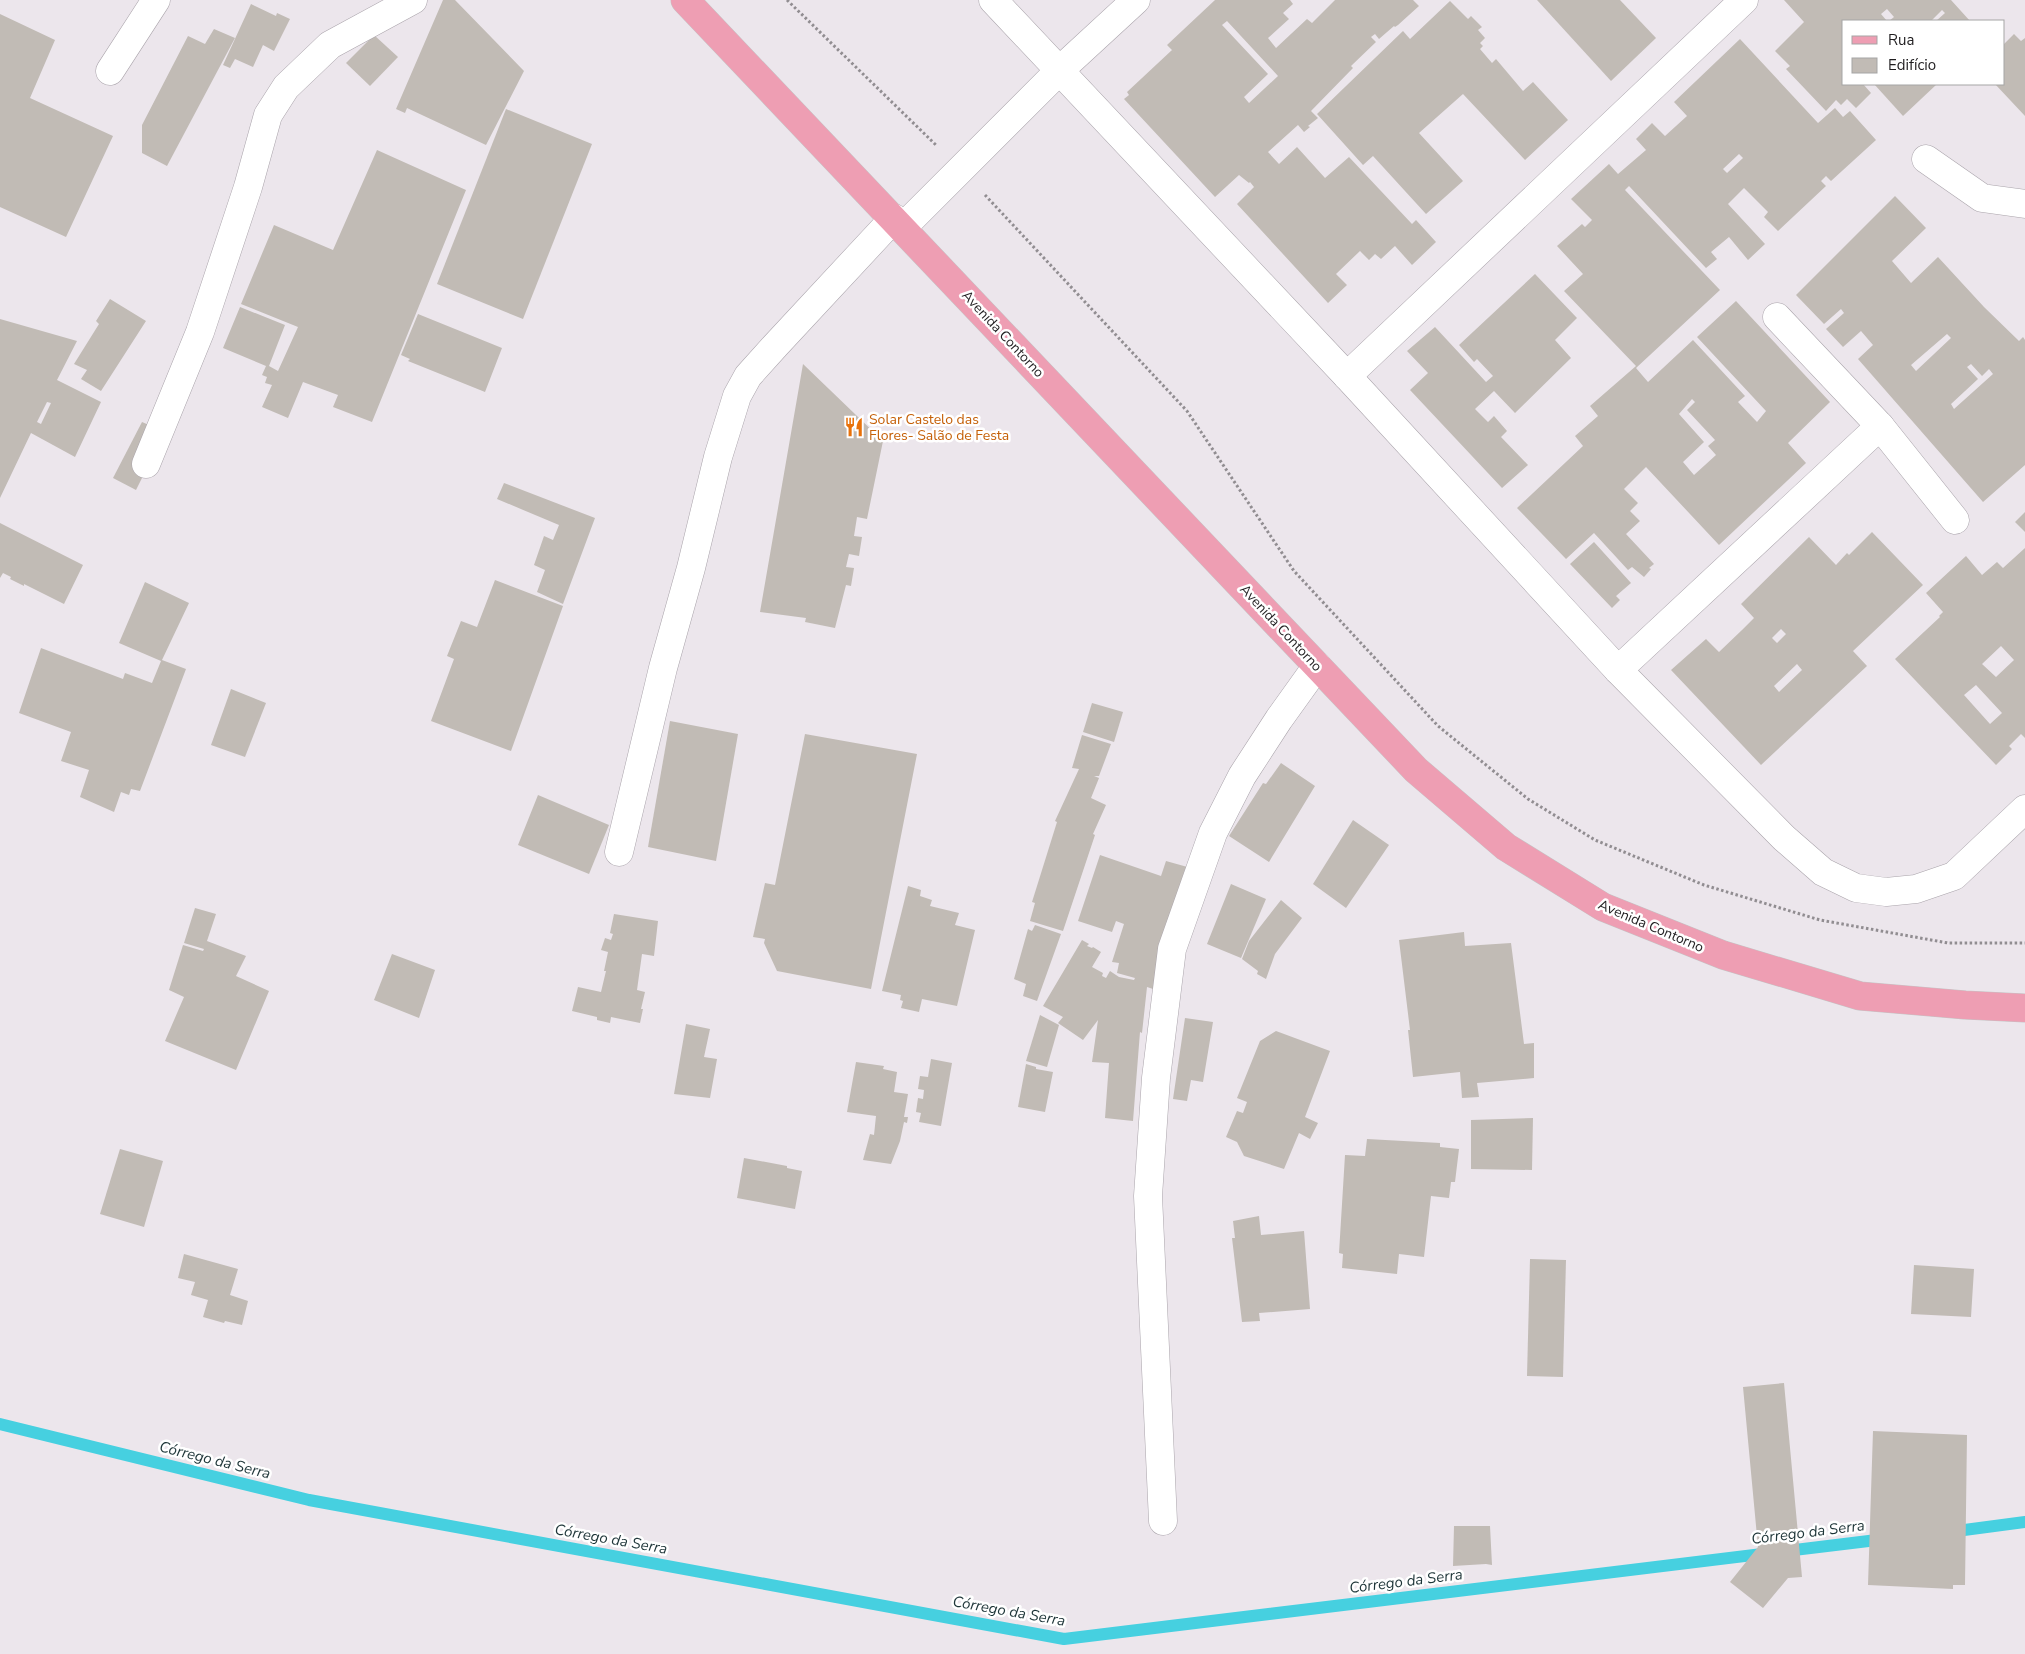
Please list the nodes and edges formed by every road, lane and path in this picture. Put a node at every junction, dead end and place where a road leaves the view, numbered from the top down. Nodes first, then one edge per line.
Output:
1 (156, 0) edge
2 (413, 0) edge
3 (685, 0) edge
4 (787, 0) edge
5 (993, 0) edge
6 (1136, 0) edge
7 (1744, 0) edge
8 (1060, 70) junction
9 (110, 71) dead end
10 (1926, 159) dead end
11 (961, 170) junction
12 (2025, 204) edge
13 (898, 223) junction
14 (1777, 317) dead end
15 (1347, 376) junction
16 (1880, 426) junction
17 (146, 464) dead end
18 (1955, 520) dead end
19 (1317, 666) junction
20 (1618, 670) junction
21 (2025, 809) edge
22 (619, 852) dead end
23 (2025, 943) edge
24 (2025, 1008) edge
25 (1163, 1521) dead end

1 - 9 street
2 - 17 street
3 - 13 main road, Avenida Contorno
4 - 11 path
5 - 8 street
6 - 8 street
7 - 15 street
8 - 11 street
8 - 15 street
10 - 12 street
11 - 13 street
11 - 23 path
13 - 19 main road, Avenida Contorno
13 - 22 street
14 - 16 street
15 - 20 street
16 - 18 street
16 - 20 street
19 - 24 main road, Avenida Contorno
19 - 25 street
20 - 21 street

